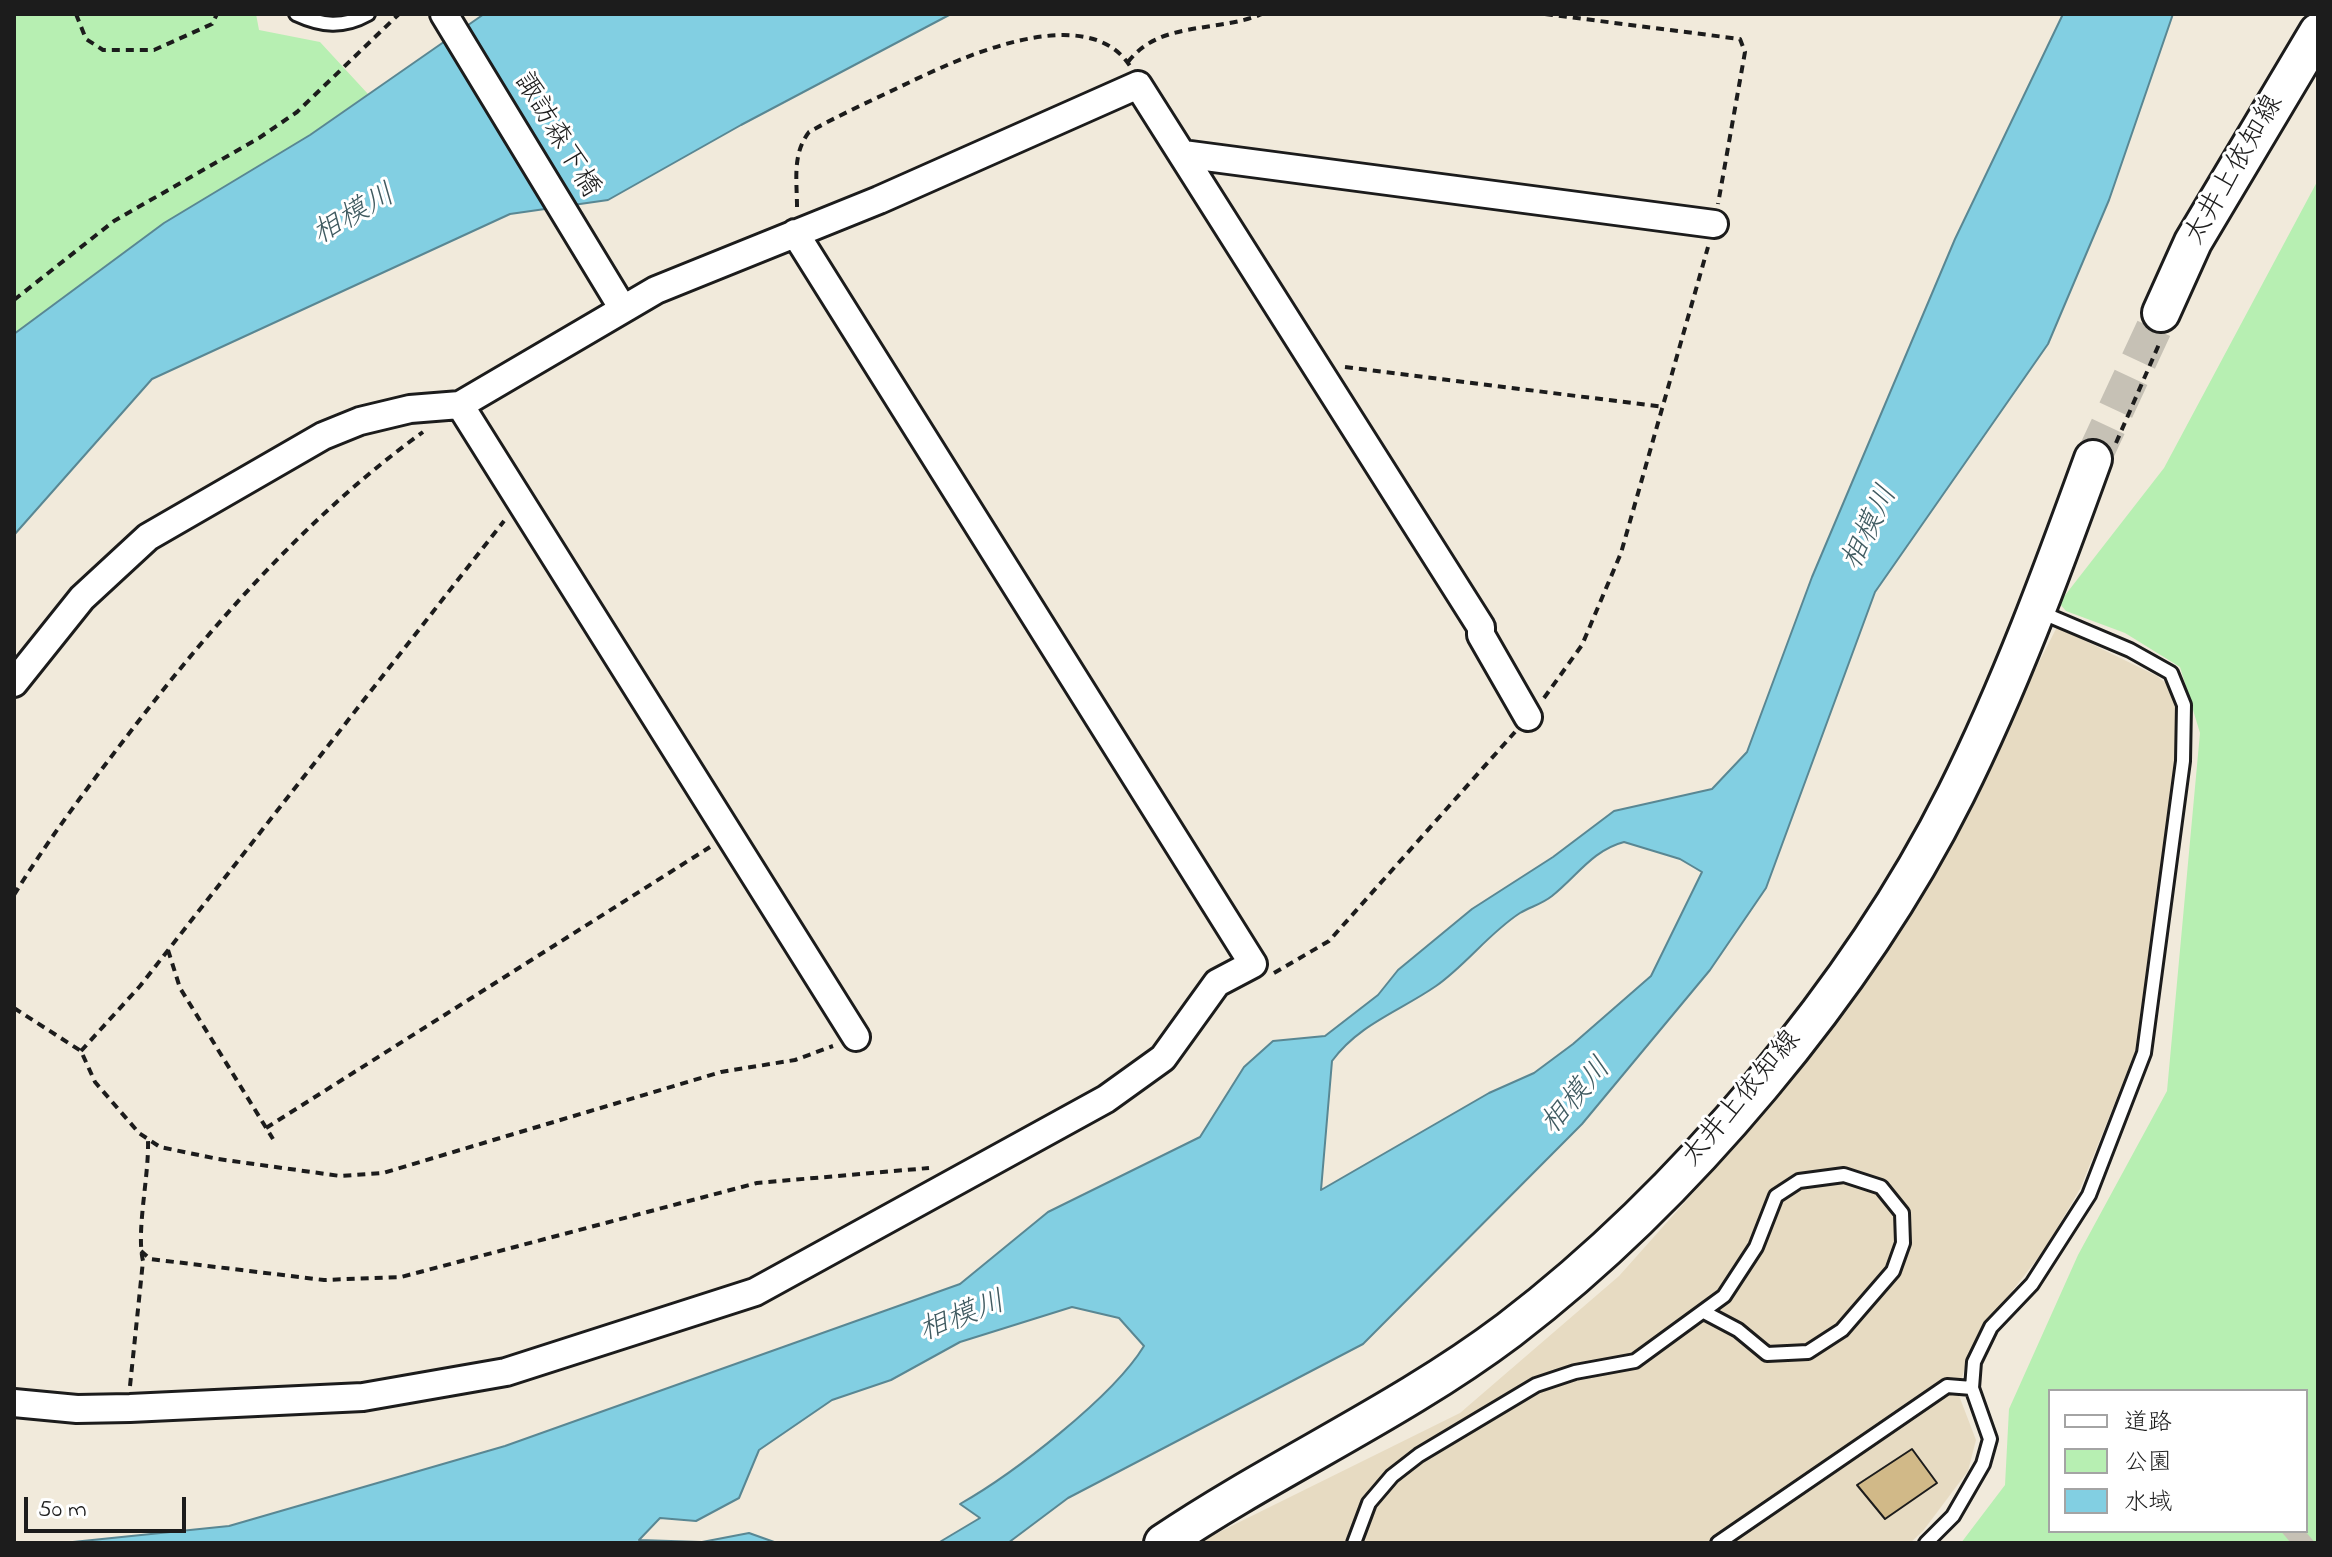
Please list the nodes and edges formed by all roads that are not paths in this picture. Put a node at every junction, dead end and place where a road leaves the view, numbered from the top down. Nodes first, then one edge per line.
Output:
1 (296, 14) edge
2 (368, 14) edge
3 (444, 14) edge
4 (2318, 32) edge
5 (1183, 154) junction
6 (1714, 224) road end
7 (795, 233) junction
8 (618, 300) junction
9 (2161, 313) tunnel mouth
10 (460, 405) junction
11 (2093, 459) tunnel mouth
12 (2038, 611) junction
13 (14, 683) edge
14 (1528, 717) road end
15 (856, 1037) road end
16 (1704, 1312) junction
17 (1972, 1388) junction
18 (14, 1403) edge
19 (1163, 1543) edge
20 (1354, 1543) edge
21 (1718, 1543) edge
22 (1926, 1543) edge

1 - 2 lane
3 - 8 street, 諏訪森下橋
4 - 9 main road, 太井上依知線
5 - 6 street
5 - 7 street
5 - 14 street
7 - 8 street
7 - 18 street
8 - 10 street
10 - 13 street
10 - 15 street
11 - 12 main road, 太井上依知線
12 - 17 lane
12 - 19 main road, 太井上依知線
16 - 16 lane
16 - 20 lane
17 - 21 lane
17 - 22 lane

